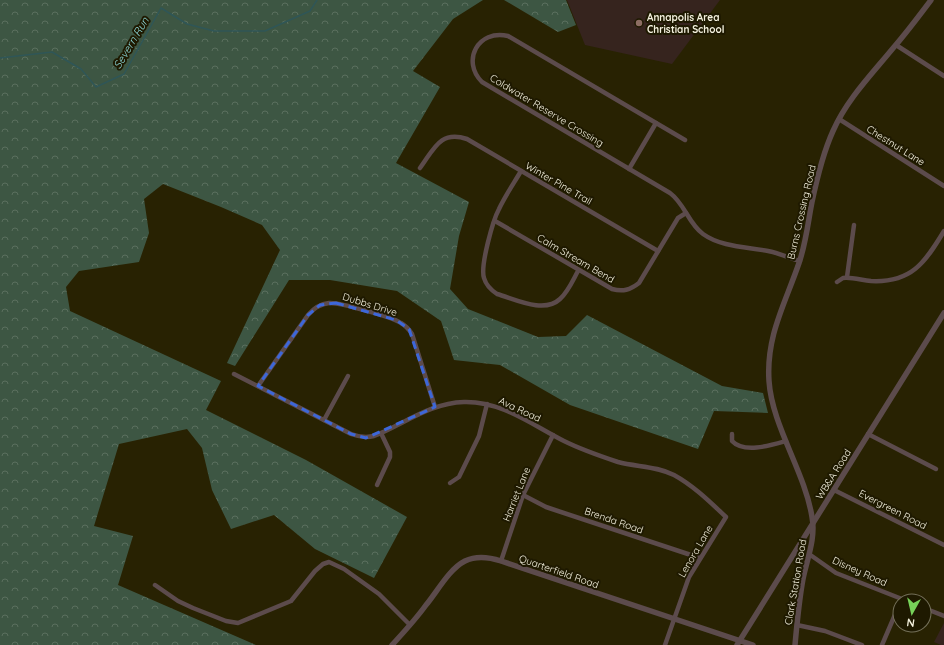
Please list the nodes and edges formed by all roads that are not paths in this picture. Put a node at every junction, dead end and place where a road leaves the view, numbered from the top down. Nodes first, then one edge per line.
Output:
1 (931, 0) edge
2 (896, 45) junction
3 (944, 76) edge
4 (838, 119) junction
5 (656, 123) junction
6 (685, 140) dead end
7 (420, 168) dead end
8 (629, 169) junction
9 (521, 171) junction
10 (944, 186) edge
11 (686, 213) junction
12 (495, 221) junction
13 (854, 225) dead end
14 (944, 231) edge
15 (942, 238) edge
16 (658, 251) junction
17 (800, 261) junction
18 (578, 271) junction
19 (847, 277) junction
20 (837, 282) dead end
21 (944, 313) edge
22 (234, 374) dead end
23 (348, 376) dead end
24 (258, 386) junction
25 (487, 404) junction
26 (435, 407) junction
27 (324, 420) junction
28 (381, 433) junction
29 (732, 434) dead end
30 (868, 434) junction
31 (553, 435) junction
32 (786, 441) junction
33 (936, 469) dead end
34 (450, 483) dead end
35 (377, 484) dead end
36 (834, 490) junction
37 (524, 494) junction
38 (726, 517) joint
39 (813, 522) junction
40 (944, 545) edge
41 (809, 554) junction
42 (700, 558) junction
43 (501, 561) junction
44 (155, 585) dead end
45 (892, 597) edge
46 (932, 611) edge
47 (944, 616) edge
48 (675, 619) junction
49 (892, 622) edge
50 (410, 625) junction
51 (797, 626) junction
52 (738, 643) edge
53 (392, 645) edge
54 (665, 645) edge
55 (753, 645) edge
56 (795, 645) edge
57 (862, 645) edge
58 (882, 645) edge

1 - 2 street, Burns Crossing Road
2 - 3 street
2 - 4 street, Burns Crossing Road
4 - 10 street, Chestnut Lane
4 - 17 street, Burns Crossing Road
5 - 6 street, Coldwater Reserve Crossing
5 - 8 street
5 - 8 street, Coldwater Reserve Crossing
7 - 9 street, Winter Pine Trail
8 - 11 street, Coldwater Reserve Crossing
9 - 12 street
9 - 16 street, Winter Pine Trail
11 - 16 street, Calm Stream Bend
11 - 17 street, Coldwater Reserve Crossing
12 - 18 street, Calm Stream Bend
12 - 18 street
13 - 19 street
14 - 15 street
15 - 19 street
16 - 18 street, Calm Stream Bend
17 - 32 street, Burns Crossing Road
19 - 20 street
21 - 30 street, WB&A Road
22 - 24 street, Ava Road
23 - 27 street
24 - 26 street, Dubbs Drive
24 - 27 street, Ava Road
25 - 26 street, Ava Road
25 - 31 street, Ava Road
25 - 34 street
26 - 28 street, Ava Road
27 - 28 street, Ava Road
28 - 35 street
29 - 32 street
30 - 33 street
30 - 36 street, WB&A Road
31 - 37 street, Harriet Lane
31 - 38 street, Ava Road
32 - 39 street, Burns Crossing Road
36 - 39 street, WB&A Road
36 - 40 street, Evergreen Road
37 - 42 street, Brenda Road
37 - 43 street, Harriet Lane
38 - 42 street, Lenora Lane
39 - 41 street, Clark Station Road
39 - 52 street, WB&A Road
41 - 45 street, Disney Road
41 - 51 street, Clark Station Road
42 - 48 street, Lenora Lane
43 - 48 street, Quarterfield Road
43 - 50 street, Quarterfield Road
44 - 50 street
46 - 47 street
48 - 52 street, Quarterfield Road
48 - 54 street, Lenora Lane
49 - 58 street
50 - 53 street, Quarterfield Road
51 - 56 street, Clark Station Road
51 - 57 street
52 - 55 street, Quarterfield Road

